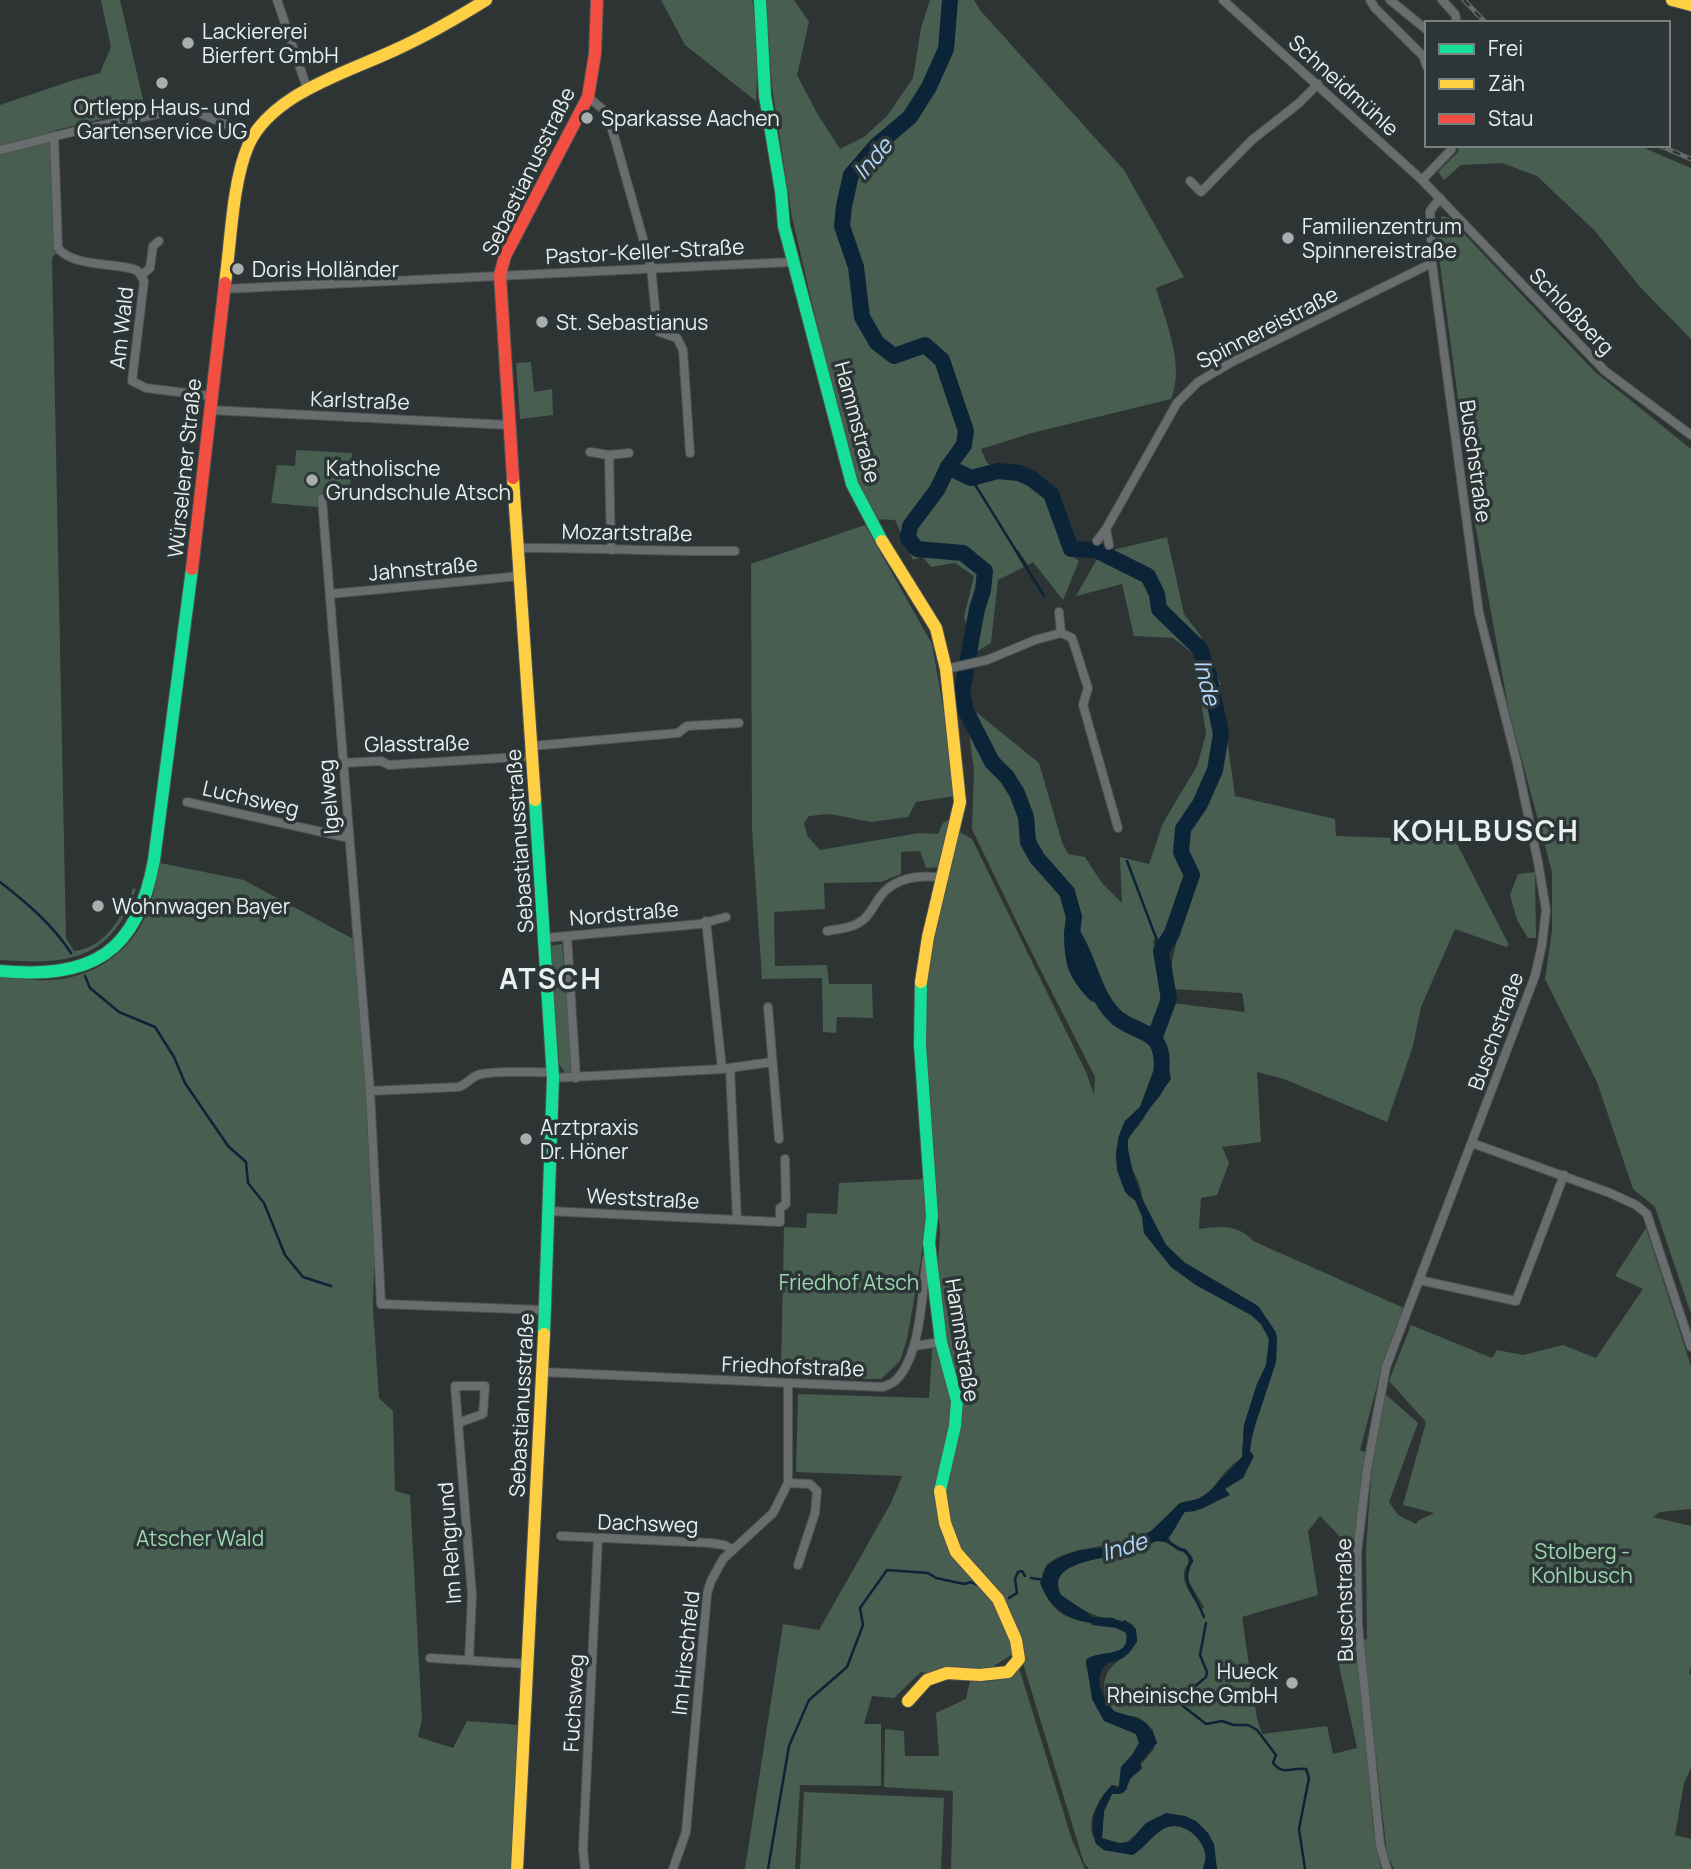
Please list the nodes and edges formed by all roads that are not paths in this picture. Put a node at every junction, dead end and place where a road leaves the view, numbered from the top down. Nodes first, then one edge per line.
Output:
1 (277, 0) edge
2 (486, 0) edge
3 (597, 0) edge
4 (760, 0) edge
5 (1223, 0) edge
6 (1370, 0) edge
7 (1390, 0) edge
8 (1442, 0) edge
9 (1672, 0) edge
10 (1691, 5) edge
11 (1457, 21) edge
12 (1425, 28) edge
13 (1425, 62) edge
14 (1318, 84) junction
15 (308, 91) junction
16 (587, 97) junction
17 (251, 135) junction
18 (54, 136) junction
19 (1452, 147) edge
20 (0, 150) edge
21 (1422, 180) junction
22 (1190, 181) dead end
23 (1440, 198) junction
24 (159, 241) dead end
25 (792, 262) junction
26 (1432, 262) junction
27 (650, 267) junction
28 (142, 275) junction
29 (500, 275) junction
30 (224, 289) junction
31 (211, 403) junction
32 (509, 425) junction
33 (1691, 435) edge
34 (590, 453) dead end
35 (629, 453) dead end
36 (690, 453) dead end
37 (609, 455) junction
38 (322, 499) dead end
39 (1106, 529) junction
40 (1097, 541) dead end
41 (1109, 545) dead end
42 (518, 548) junction
43 (611, 550) junction
44 (735, 551) dead end
45 (520, 576) junction
46 (330, 594) junction
47 (1059, 612) dead end
48 (1061, 633) junction
49 (951, 668) junction
50 (739, 723) dead end
51 (533, 751) junction
52 (343, 763) junction
53 (187, 802) dead end
54 (1118, 828) dead end
55 (349, 838) junction
56 (943, 878) junction
57 (726, 917) dead end
58 (706, 921) junction
59 (827, 931) dead end
60 (567, 936) junction
61 (545, 938) junction
62 (0, 971) edge
63 (768, 1007) dead end
64 (772, 1062) junction
65 (726, 1068) junction
66 (553, 1075) junction
67 (576, 1078) junction
68 (370, 1091) junction
69 (779, 1139) dead end
70 (1472, 1143) junction
71 (785, 1159) dead end
72 (1564, 1175) junction
73 (548, 1211) junction
74 (737, 1220) junction
75 (929, 1243) junction
76 (1419, 1280) junction
77 (545, 1310) junction
78 (941, 1342) junction
79 (914, 1346) junction
80 (1691, 1347) edge
81 (543, 1372) junction
82 (788, 1383) junction
83 (458, 1423) junction
84 (788, 1483) junction
85 (561, 1536) dead end
86 (598, 1538) junction
87 (732, 1549) junction
88 (798, 1565) dead end
89 (430, 1658) dead end
90 (469, 1660) junction
91 (527, 1664) junction
92 (908, 1701) dead end
93 (517, 1869) edge
94 (585, 1869) edge
95 (673, 1869) edge
96 (1387, 1869) edge

1 - 15 street
2 - 15 main road, Würselener Straße
3 - 16 main road, Sebastianusstraße
4 - 25 main road, Hammstraße
5 - 14 street, Schneidmühle
6 - 13 street
7 - 12 street
8 - 11 street
9 - 10 main road
14 - 21 street, Schneidmühle
14 - 22 street
15 - 17 main road, Würselener Straße
16 - 27 street
16 - 29 main road, Sebastianusstraße
17 - 18 street
17 - 30 main road, Würselener Straße
18 - 20 street
18 - 28 street, Am Wald
19 - 21 street
21 - 23 street, Schneidmühle
23 - 26 street, Buschstraße
23 - 33 street, Schloßberg
24 - 28 street
25 - 27 street, Pastor-Keller-Straße
25 - 49 main road, Hammstraße
26 - 39 street, Spinnereistraße
26 - 70 street, Buschstraße
27 - 29 street, Pastor-Keller-Straße
27 - 36 street
28 - 31 street, Am Wald
29 - 30 street, Pastor-Keller-Straße
29 - 32 main road, Sebastianusstraße
30 - 31 main road, Würselener Straße
31 - 32 street, Karlstraße
31 - 62 main road, Würselener Straße
32 - 42 main road, Sebastianusstraße
34 - 37 street
35 - 37 street
37 - 43 street
38 - 46 street, Igelweg
39 - 40 street, Spinnereistraße
39 - 41 street
42 - 43 street, Mozartstraße
42 - 45 main road, Sebastianusstraße
43 - 44 street, Mozartstraße
45 - 46 street, Jahnstraße
45 - 51 main road, Sebastianusstraße
46 - 52 street, Igelweg
47 - 48 street
48 - 49 street
48 - 54 street
49 - 56 main road, Hammstraße
50 - 51 street, Glasstraße
51 - 52 street, Glasstraße
51 - 61 main road, Sebastianusstraße
52 - 55 street, Igelweg
53 - 55 street, Luchsweg
55 - 68 street, Igelweg
56 - 59 street
56 - 75 main road, Hammstraße
57 - 58 street, Nordstraße
58 - 60 street, Nordstraße
58 - 65 street, Nordstraße
60 - 61 street, Nordstraße
60 - 67 street, Sebastianusstraße
61 - 66 main road, Sebastianusstraße
63 - 64 street
64 - 65 street
64 - 69 street
65 - 67 street
65 - 74 street, Nordstraße
66 - 67 street
66 - 68 street
66 - 73 main road, Sebastianusstraße
68 - 77 street, Igelweg
70 - 72 street
70 - 76 street, Buschstraße
71 - 74 street, Weststraße
72 - 76 street
72 - 80 street
73 - 74 street, Weststraße
73 - 77 main road, Sebastianusstraße
75 - 78 main road, Hammstraße
75 - 79 street, Friedhofstraße
76 - 96 street, Buschstraße
77 - 81 main road, Sebastianusstraße
78 - 79 street
78 - 92 main road, Hammstraße
79 - 82 street, Friedhofstraße
81 - 82 street, Friedhofstraße
81 - 91 main road, Sebastianusstraße
82 - 84 street, Im Hirschfeld
83 - 83 street, Im Rehgrund
83 - 90 street, Im Rehgrund
84 - 87 street, Im Hirschfeld
84 - 88 street
85 - 86 street, Dachsweg
86 - 87 street, Dachsweg
86 - 94 street, Fuchsweg
87 - 95 street, Im Hirschfeld
89 - 90 street
90 - 91 street
91 - 93 main road, Sebastianusstraße

